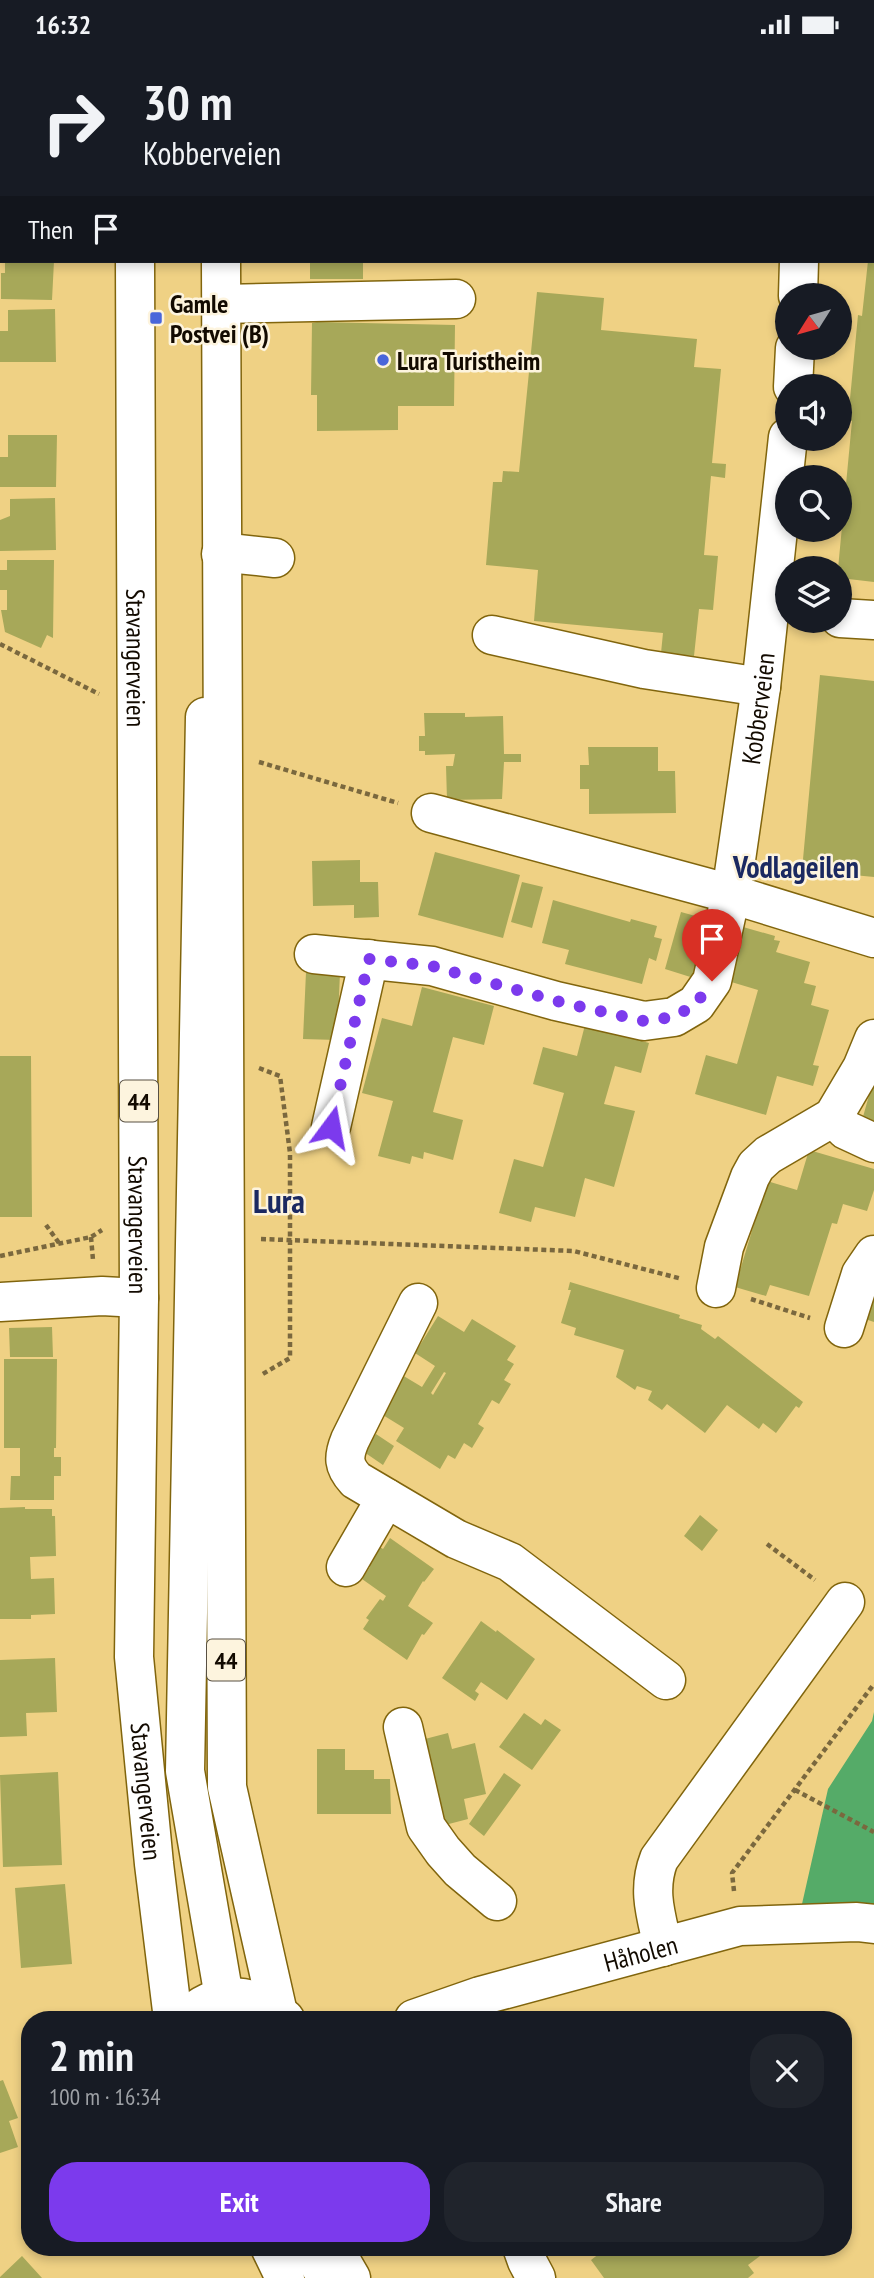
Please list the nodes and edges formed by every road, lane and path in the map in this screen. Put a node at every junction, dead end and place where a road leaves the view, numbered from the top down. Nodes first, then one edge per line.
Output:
1 (135, 263) edge
2 (204, 263) edge
3 (221, 263) edge
4 (799, 263) edge
5 (798, 283) edge
6 (456, 299) dead end
7 (222, 304) junction
8 (787, 451) edge
9 (221, 554) junction
10 (781, 556) edge
11 (275, 558) dead end
12 (852, 619) edge
13 (874, 620) edge
14 (775, 626) edge
15 (492, 635) dead end
16 (0, 644) edge
17 (761, 687) junction
18 (109, 700) dead end
19 (254, 761) dead end
20 (431, 813) joint
21 (732, 894) junction
22 (865, 926) edge
23 (314, 954) dead end
24 (369, 959) junction
25 (874, 1039) edge
26 (257, 1067) dead end
27 (834, 1117) junction
28 (331, 1127) dead end
29 (874, 1143) edge
30 (111, 1224) dead end
31 (46, 1225) dead end
32 (260, 1239) dead end
33 (289, 1242) junction
34 (59, 1244) junction
35 (874, 1255) edge
36 (0, 1256) edge
37 (716, 1288) junction
38 (139, 1297) junction
39 (0, 1302) edge
40 (418, 1304) dead end
41 (844, 1328) joint
42 (255, 1379) dead end
43 (386, 1498) junction
44 (346, 1567) dead end
45 (845, 1602) dead end
46 (666, 1680) dead end
47 (874, 1684) edge
48 (403, 1727) dead end
49 (795, 1790) junction
50 (874, 1832) edge
51 (497, 1901) dead end
52 (874, 1924) edge
53 (740, 1927) junction
54 (663, 1947) junction
55 (227, 2008) edge
56 (481, 2008) edge
57 (172, 2011) edge
58 (194, 2011) edge
59 (275, 2011) edge
60 (280, 2011) edge
61 (463, 2011) edge
62 (274, 2256) edge
63 (314, 2256) edge
64 (338, 2256) edge
65 (525, 2256) edge
66 (285, 2278) edge
67 (327, 2278) edge
68 (351, 2278) edge
69 (536, 2278) edge

1 - 38 main road, Stavangerveien / 44
2 - 55 main road
3 - 7 main road, 44
4 - 5 main road
6 - 7 main road
7 - 9 main road, 44
8 - 10 main road, Kobberveien
9 - 11 main road
9 - 60 main road, 44
12 - 13 main road
14 - 17 main road, Kobberveien
15 - 17 main road
16 - 18 path
17 - 21 main road, Kobberveien
19 - 20 path
20 - 21 main road
21 - 22 main road
21 - 24 main road, Kobberveien
23 - 24 main road, Kobberveien
24 - 28 main road
25 - 27 main road
26 - 33 path
27 - 29 main road
27 - 37 main road
30 - 34 path
31 - 34 path
32 - 33 path
33 - 37 path
33 - 42 path
34 - 36 path
35 - 41 main road
37 - 41 path
38 - 39 main road
38 - 57 main road, Stavangerveien / 44
40 - 43 main road
43 - 44 main road
43 - 46 main road
45 - 54 main road
47 - 49 path
48 - 51 main road
49 - 50 path
49 - 53 path
52 - 53 main road, Håholen
53 - 54 main road, Håholen
54 - 56 main road, Håholen
55 - 58 main road
55 - 59 main road
56 - 61 main road, Håholen
62 - 66 main road
63 - 67 main road
64 - 68 main road
65 - 69 main road

